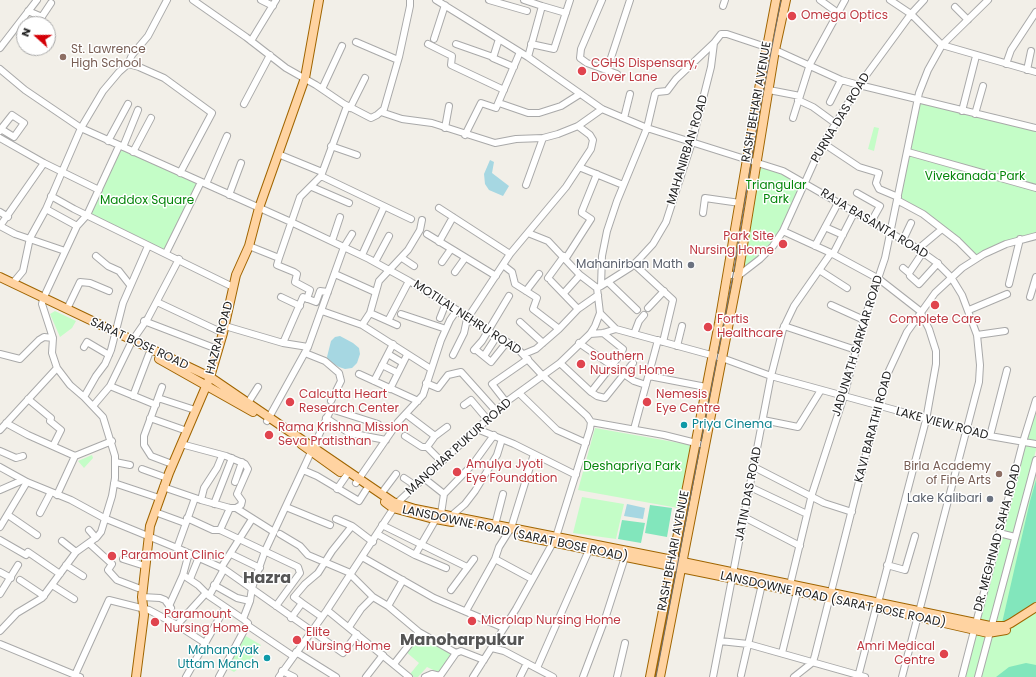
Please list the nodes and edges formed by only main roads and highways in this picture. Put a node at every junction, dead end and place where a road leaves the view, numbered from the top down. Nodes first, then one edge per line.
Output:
1 (319, 0) edge
2 (776, 0) edge
3 (786, 0) edge
4 (0, 279) edge
5 (42, 301) junction
6 (115, 335) junction
7 (131, 343) junction
8 (208, 381) junction
9 (247, 405) joint
10 (312, 449) junction
11 (358, 481) junction
12 (395, 505) junction
13 (438, 516) junction
14 (510, 531) junction
15 (554, 540) junction
16 (672, 563) junction
17 (682, 565) junction
18 (733, 575) junction
19 (792, 589) junction
20 (1036, 607) edge
21 (1036, 612) edge
22 (989, 630) junction
23 (653, 661) junction
24 (663, 663) junction
25 (136, 677) edge
26 (650, 677) edge
27 (660, 677) edge

1 - 8 main road, HAZRA ROAD
2 - 16 main road, RASH BEHARI AVENUE
3 - 17 main road, RASH BEHARI AVENUE
4 - 5 main road
4 - 5 main road, SARAT BOSE ROAD
5 - 6 main road
5 - 6 main road, SARAT BOSE ROAD
6 - 7 main road
7 - 8 main road, SARAT BOSE ROAD
7 - 8 main road
8 - 9 main road, SARAT BOSE ROAD
8 - 25 main road, HAZRA ROAD
9 - 10 main road, LANSDOWNE ROAD (SARAT BOSE ROAD)
10 - 11 main road, LANSDOWNE ROAD (SARAT BOSE ROAD)
10 - 11 main road, LANSDOWNE ROAD (SARAT BOSE ROAD)
11 - 12 main road, LANSDOWNE ROAD (SARAT BOSE ROAD)
11 - 12 main road, LANSDOWNE ROAD (SARAT BOSE ROAD)
12 - 13 main road, LANSDOWNE ROAD (SARAT BOSE ROAD)
13 - 14 main road, LANSDOWNE ROAD (SARAT BOSE ROAD)
13 - 14 main road, LANSDOWNE ROAD (SARAT BOSE ROAD)
14 - 15 main road, LANSDOWNE ROAD (SARAT BOSE ROAD)
15 - 16 main road, LANSDOWNE ROAD (SARAT BOSE ROAD)
15 - 16 main road, LANSDOWNE ROAD (SARAT BOSE ROAD)
16 - 17 main road, LANSDOWNE ROAD (SARAT BOSE ROAD)
16 - 23 main road, RASH BEHARI AVENUE
17 - 18 main road, LANSDOWNE ROAD (SARAT BOSE ROAD)
17 - 24 main road, RASH BEHARI AVENUE
18 - 19 main road
18 - 19 main road, LANSDOWNE ROAD (SARAT BOSE ROAD)
19 - 22 main road, LANSDOWNE ROAD (SARAT BOSE ROAD)
20 - 22 main road
21 - 22 main road
23 - 24 main road
23 - 26 main road, RASH BEHARI AVENUE
24 - 27 main road, RASH BEHARI AVENUE

